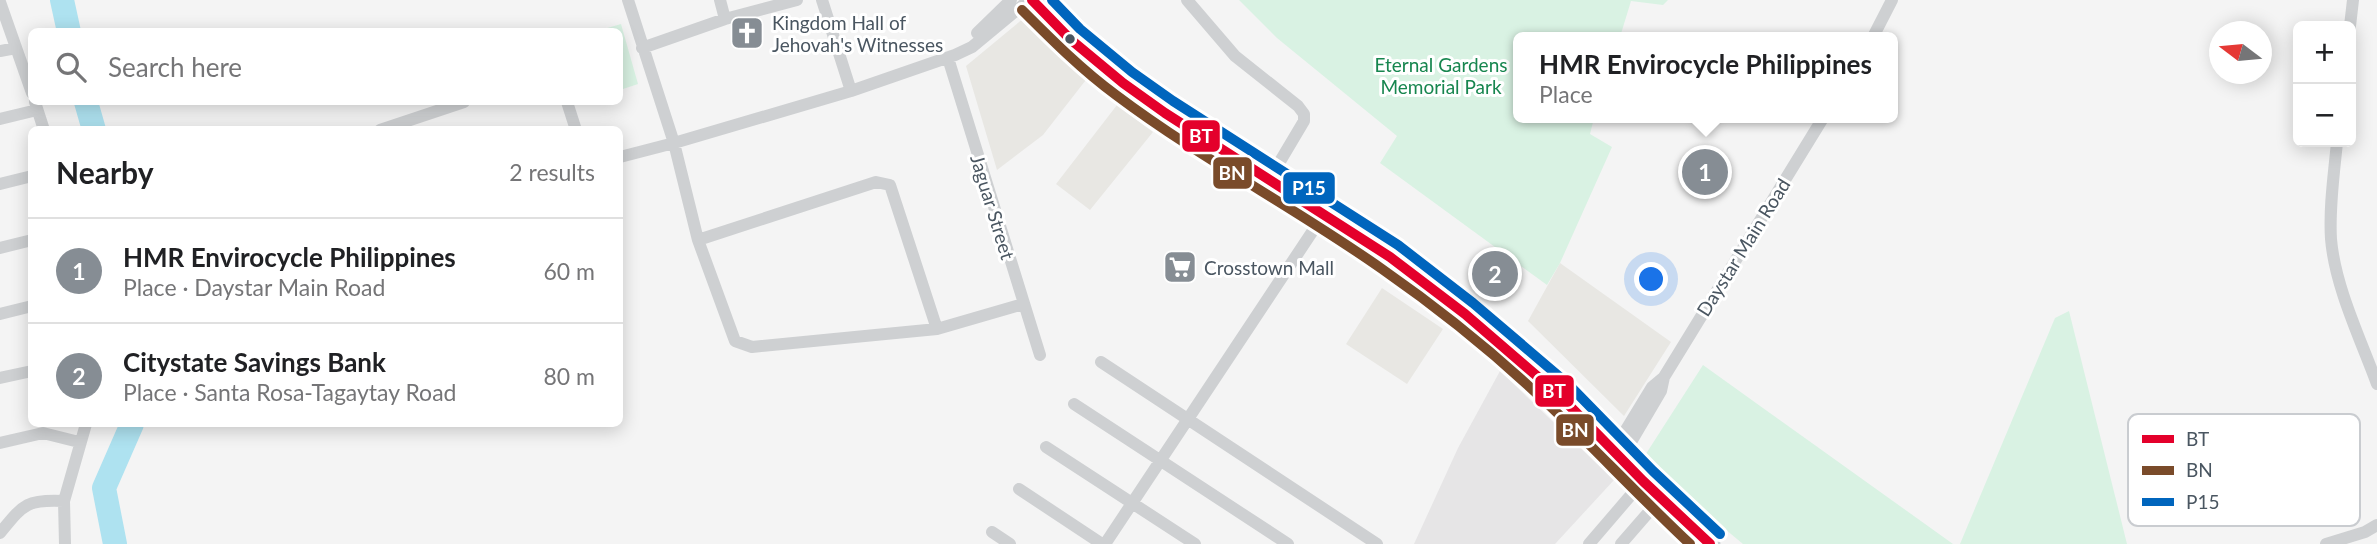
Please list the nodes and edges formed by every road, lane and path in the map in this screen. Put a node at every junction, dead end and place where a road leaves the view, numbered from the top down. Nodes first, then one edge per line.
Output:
1 (628, 0) edge
2 (720, 0) edge
3 (797, 0) edge
4 (822, 0) edge
5 (1011, 0) edge
6 (1030, 0) edge
7 (1187, 0) edge
8 (1892, 0) edge
9 (2353, 0) edge
10 (0, 2) edge
11 (725, 19) junction
12 (2351, 21) edge
13 (1875, 32) edge
14 (16, 48) junction
15 (642, 48) junction
16 (0, 51) edge
17 (961, 52) junction
18 (948, 58) junction
19 (28, 82) edge
20 (850, 91) junction
21 (455, 105) edge
22 (568, 105) edge
23 (36, 106) edge
24 (0, 118) edge
25 (1820, 123) edge
26 (43, 126) edge
27 (392, 126) edge
28 (575, 126) edge
29 (674, 144) junction
30 (2337, 147) edge
31 (623, 156) edge
32 (28, 177) edge
33 (1269, 180) junction
34 (0, 184) edge
35 (1324, 214) junction
36 (698, 240) junction
37 (28, 241) edge
38 (0, 248) edge
39 (1023, 304) junction
40 (28, 307) edge
41 (0, 314) edge
42 (937, 329) junction
43 (1040, 355) dead end
44 (1101, 362) dead end
45 (28, 372) edge
46 (0, 378) edge
47 (2377, 384) edge
48 (1074, 404) dead end
49 (1187, 418) junction
50 (85, 427) edge
51 (79, 442) junction
52 (0, 443) edge
53 (1046, 447) dead end
54 (1617, 455) junction
55 (1159, 461) junction
56 (1643, 481) junction
57 (1019, 489) dead end
58 (1661, 498) junction
59 (64, 500) junction
60 (1132, 503) junction
61 (2377, 525) edge
62 (992, 532) dead end
63 (0, 533) edge
64 (65, 544) edge
65 (1010, 544) edge
66 (1104, 544) edge
67 (1195, 544) edge
68 (1288, 544) edge
69 (1377, 544) edge
70 (1589, 544) edge
71 (1621, 544) edge
72 (1710, 544) edge
73 (2326, 544) edge

1 - 15 street
2 - 11 street
3 - 11 street
4 - 20 street
5 - 17 street
6 - 17 street
6 - 33 main road
7 - 33 street
8 - 13 street
9 - 12 street
10 - 14 street
11 - 15 street
14 - 16 street
14 - 19 street
15 - 29 street
17 - 18 street
18 - 20 street
18 - 39 street, Jaguar Street
20 - 29 street
21 - 27 street
22 - 28 street
23 - 24 street
23 - 26 street
25 - 54 street, Daystar Main Road
29 - 31 street
29 - 36 street
30 - 47 street
32 - 34 street
33 - 35 main road
35 - 49 street
35 - 54 main road
36 - 42 street
36 - 42 street
37 - 38 street
39 - 42 street
39 - 43 street, Jaguar Street
40 - 41 street
44 - 49 street
45 - 46 street
48 - 55 street
49 - 55 street
49 - 69 street
50 - 51 street
51 - 52 street
51 - 59 street
53 - 60 street
54 - 56 main road
55 - 60 street
55 - 68 street
56 - 58 main road
56 - 70 street
57 - 66 street
58 - 71 street
58 - 72 main road
59 - 63 street
59 - 64 street
60 - 66 street
60 - 67 street
61 - 73 street
62 - 65 street

